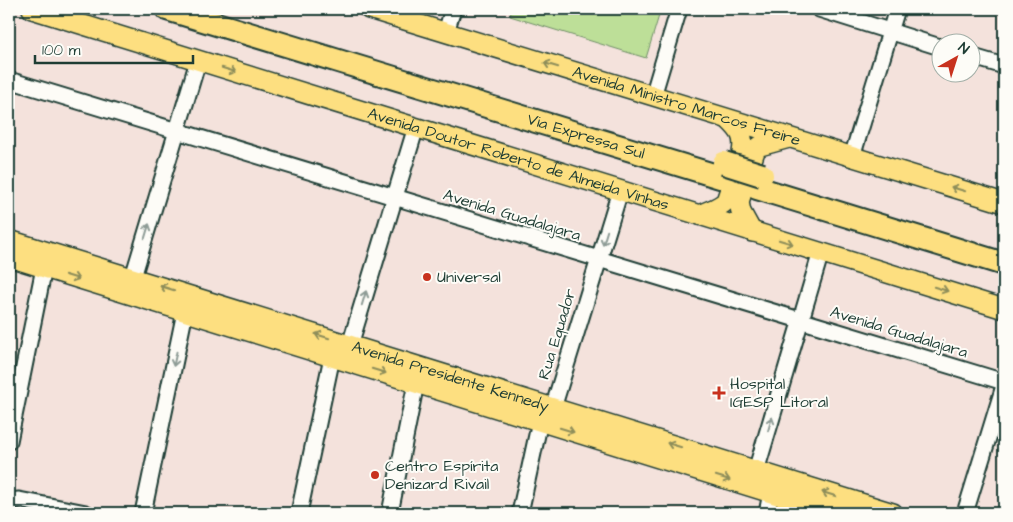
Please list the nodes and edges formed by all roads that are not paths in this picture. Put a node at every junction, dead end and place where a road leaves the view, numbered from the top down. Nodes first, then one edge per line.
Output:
1 (32, 9) edge
2 (167, 9) edge
3 (369, 9) edge
4 (453, 9) edge
5 (679, 9) edge
6 (819, 9) edge
7 (897, 9) edge
8 (222, 15) edge
9 (446, 32) junction
10 (890, 32) junction
11 (930, 44) edge
12 (980, 59) edge
13 (198, 61) junction
14 (1004, 66) edge
15 (9, 80) edge
16 (653, 96) junction
17 (729, 120) junction
18 (416, 127) junction
19 (177, 132) junction
20 (789, 138) junction
21 (852, 157) junction
22 (760, 181) junction
23 (620, 191) junction
24 (395, 198) junction
25 (1004, 203) edge
26 (700, 215) junction
27 (752, 232) junction
28 (9, 240) edge
29 (1004, 249) edge
30 (821, 252) junction
31 (9, 257) edge
32 (599, 259) junction
33 (1004, 264) edge
34 (44, 268) junction
35 (133, 278) junction
36 (1004, 309) edge
37 (185, 312) junction
38 (800, 321) junction
39 (350, 345) junction
40 (332, 357) junction
41 (416, 383) junction
42 (1004, 384) edge
43 (546, 414) junction
44 (9, 441) edge
45 (756, 471) junction
46 (771, 493) junction
47 (9, 501) edge
48 (86, 513) edge
49 (143, 513) edge
50 (299, 513) edge
51 (390, 513) edge
52 (520, 513) edge
53 (767, 513) edge
54 (836, 513) edge
55 (893, 513) edge
56 (965, 513) edge

1 - 13 main road, Avenida Doutor Roberto de Almeida Vinhas
2 - 8 highway, Via Expressa Sul
3 - 9 main road, Avenida Ministro Marcos Freire
4 - 9 street
5 - 16 street
6 - 10 street
7 - 10 street
8 - 22 highway, Via Expressa Sul, bridge
16 -> 9 main road, Avenida Ministro Marcos Freire
10 - 11 street
10 - 21 street
12 - 14 street
13 -> 18 main road, Avenida Doutor Roberto de Almeida Vinhas
13 - 19 street
15 - 19 street, Avenida Guadalajara
16 - 17 main road, Avenida Ministro Marcos Freire
17 - 20 main road, Avenida Ministro Marcos Freire
17 - 26 main road
18 - 23 main road, Avenida Doutor Roberto de Almeida Vinhas
18 - 24 street
19 - 24 street, Avenida Guadalajara
35 -> 19 street
20 - 21 main road, Avenida Ministro Marcos Freire
20 - 27 main road
25 -> 21 main road, Avenida Ministro Marcos Freire
22 - 29 highway, Via Expressa Sul
22 - 33 highway, Via Expressa Sul
23 - 26 main road, Avenida Doutor Roberto de Almeida Vinhas
23 -> 32 street, Rua Equador
24 - 32 street, Avenida Guadalajara
39 -> 24 street
26 - 27 main road, Avenida Doutor Roberto de Almeida Vinhas
27 -> 30 main road, Avenida Doutor Roberto de Almeida Vinhas
28 - 35 main road, Avenida Presidente Kennedy
30 -> 36 main road, Avenida Doutor Roberto de Almeida Vinhas
30 - 38 street
31 - 34 main road, Avenida Presidente Kennedy
32 - 38 street, Avenida Guadalajara
32 - 43 street, Rua Equador
34 -> 37 main road, Avenida Presidente Kennedy
34 - 44 street
39 -> 35 main road, Avenida Presidente Kennedy
37 - 40 main road, Avenida Presidente Kennedy
37 -> 49 street
38 - 42 street, Avenida Guadalajara
45 -> 38 street
39 - 40 street
39 - 43 main road, Avenida Presidente Kennedy
40 -> 41 main road, Avenida Presidente Kennedy
40 - 50 street
41 - 43 main road, Avenida Presidente Kennedy
41 - 51 street
42 - 56 street
45 -> 43 main road, Avenida Presidente Kennedy
43 -> 46 main road, Avenida Presidente Kennedy
43 - 52 street, Rua Equador
55 -> 45 main road, Avenida Presidente Kennedy
46 - 53 street
46 - 54 main road, Avenida Presidente Kennedy
47 - 48 street

